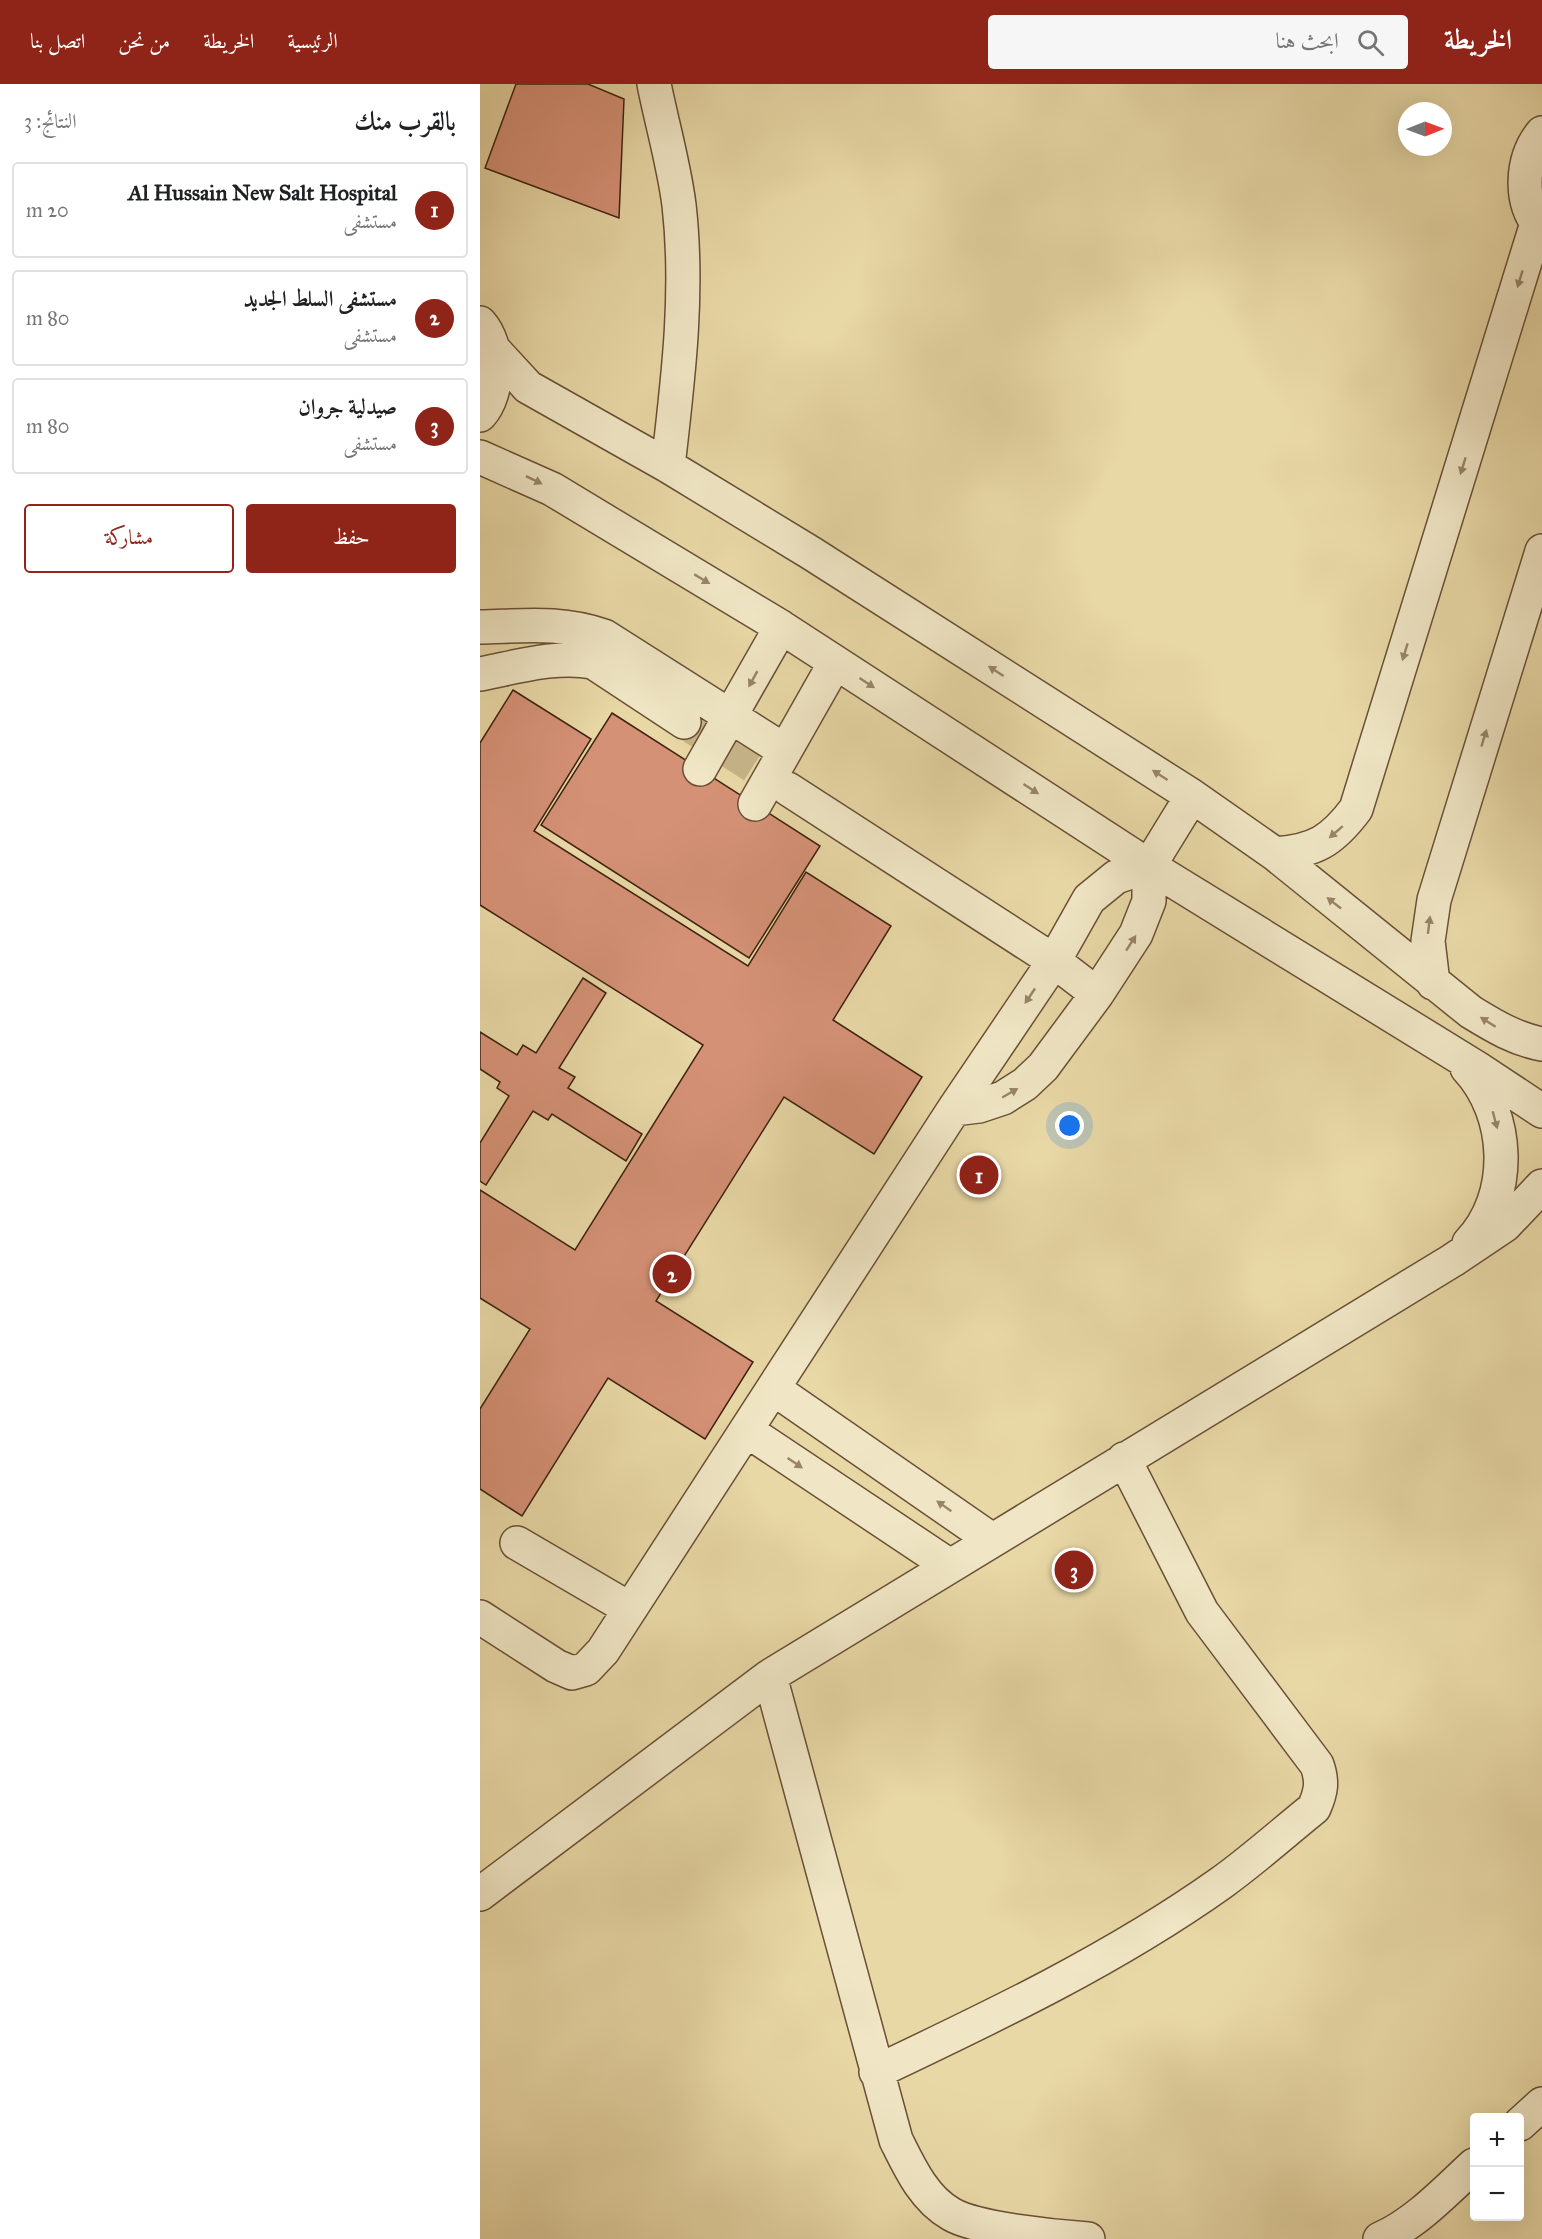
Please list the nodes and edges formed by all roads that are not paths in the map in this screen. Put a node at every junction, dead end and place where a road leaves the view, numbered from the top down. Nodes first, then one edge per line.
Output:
1 (654, 84) edge
2 (1542, 133) edge
3 (1539, 226) edge
4 (487, 337) edge
5 (480, 415) edge
6 (480, 458) edge
7 (668, 466) junction
8 (1542, 551) edge
9 (480, 627) edge
10 (781, 627) junction
11 (835, 663) junction
12 (480, 674) edge
13 (732, 716) junction
14 (684, 722) tunnel mouth
15 (785, 751) junction
16 (700, 769) dead end
17 (788, 789) tunnel mouth
18 (1192, 796) junction
19 (755, 804) dead end
20 (1275, 854) junction
21 (1149, 866) junction
22 (1054, 961) junction
23 (1433, 983) junction
24 (1097, 994) junction
25 (1542, 1044) edge
26 (1453, 1054) junction
27 (954, 1109) junction
28 (1542, 1111) edge
29 (1542, 1186) edge
30 (1542, 1211) edge
31 (1505, 1225) junction
32 (1453, 1260) junction
33 (774, 1389) junction
34 (746, 1430) junction
35 (1124, 1459) junction
36 (992, 1540) junction
37 (517, 1543) dead end
38 (950, 1566) junction
39 (630, 1609) junction
40 (480, 1617) edge
41 (770, 1676) junction
42 (480, 1894) edge
43 (876, 2072) junction
44 (1542, 2104) edge
45 (1524, 2120) edge
46 (1472, 2167) edge
47 (1088, 2239) edge
48 (1380, 2239) edge

1 - 7 street
2 - 3 street
3 -> 20 street
4 - 5 street
4 - 7 street
6 -> 10 street
18 -> 7 street
23 -> 8 street
9 - 13 street
10 - 11 street
10 -> 13 street
11 - 15 street
11 -> 21 street
12 - 14 street
13 - 15 street
13 - 16 street
15 - 19 street
17 - 22 street
18 - 20 street
18 - 21 street
23 -> 20 street
21 - 22 street
24 -> 21 street
21 - 26 street
22 - 24 street
22 -> 27 street
25 -> 23 street
27 -> 24 street
26 - 28 street
26 -> 32 street
27 - 33 street
29 - 31 street
30 - 31 street
31 - 32 street
32 - 35 street
33 - 34 street
36 -> 33 street
34 -> 38 street
34 - 39 street
35 - 36 street
35 - 43 street
36 - 38 street
37 - 39 street
38 - 41 street
39 - 40 street
41 - 42 street
41 - 43 street
43 - 47 street
44 - 45 street
46 - 48 street

